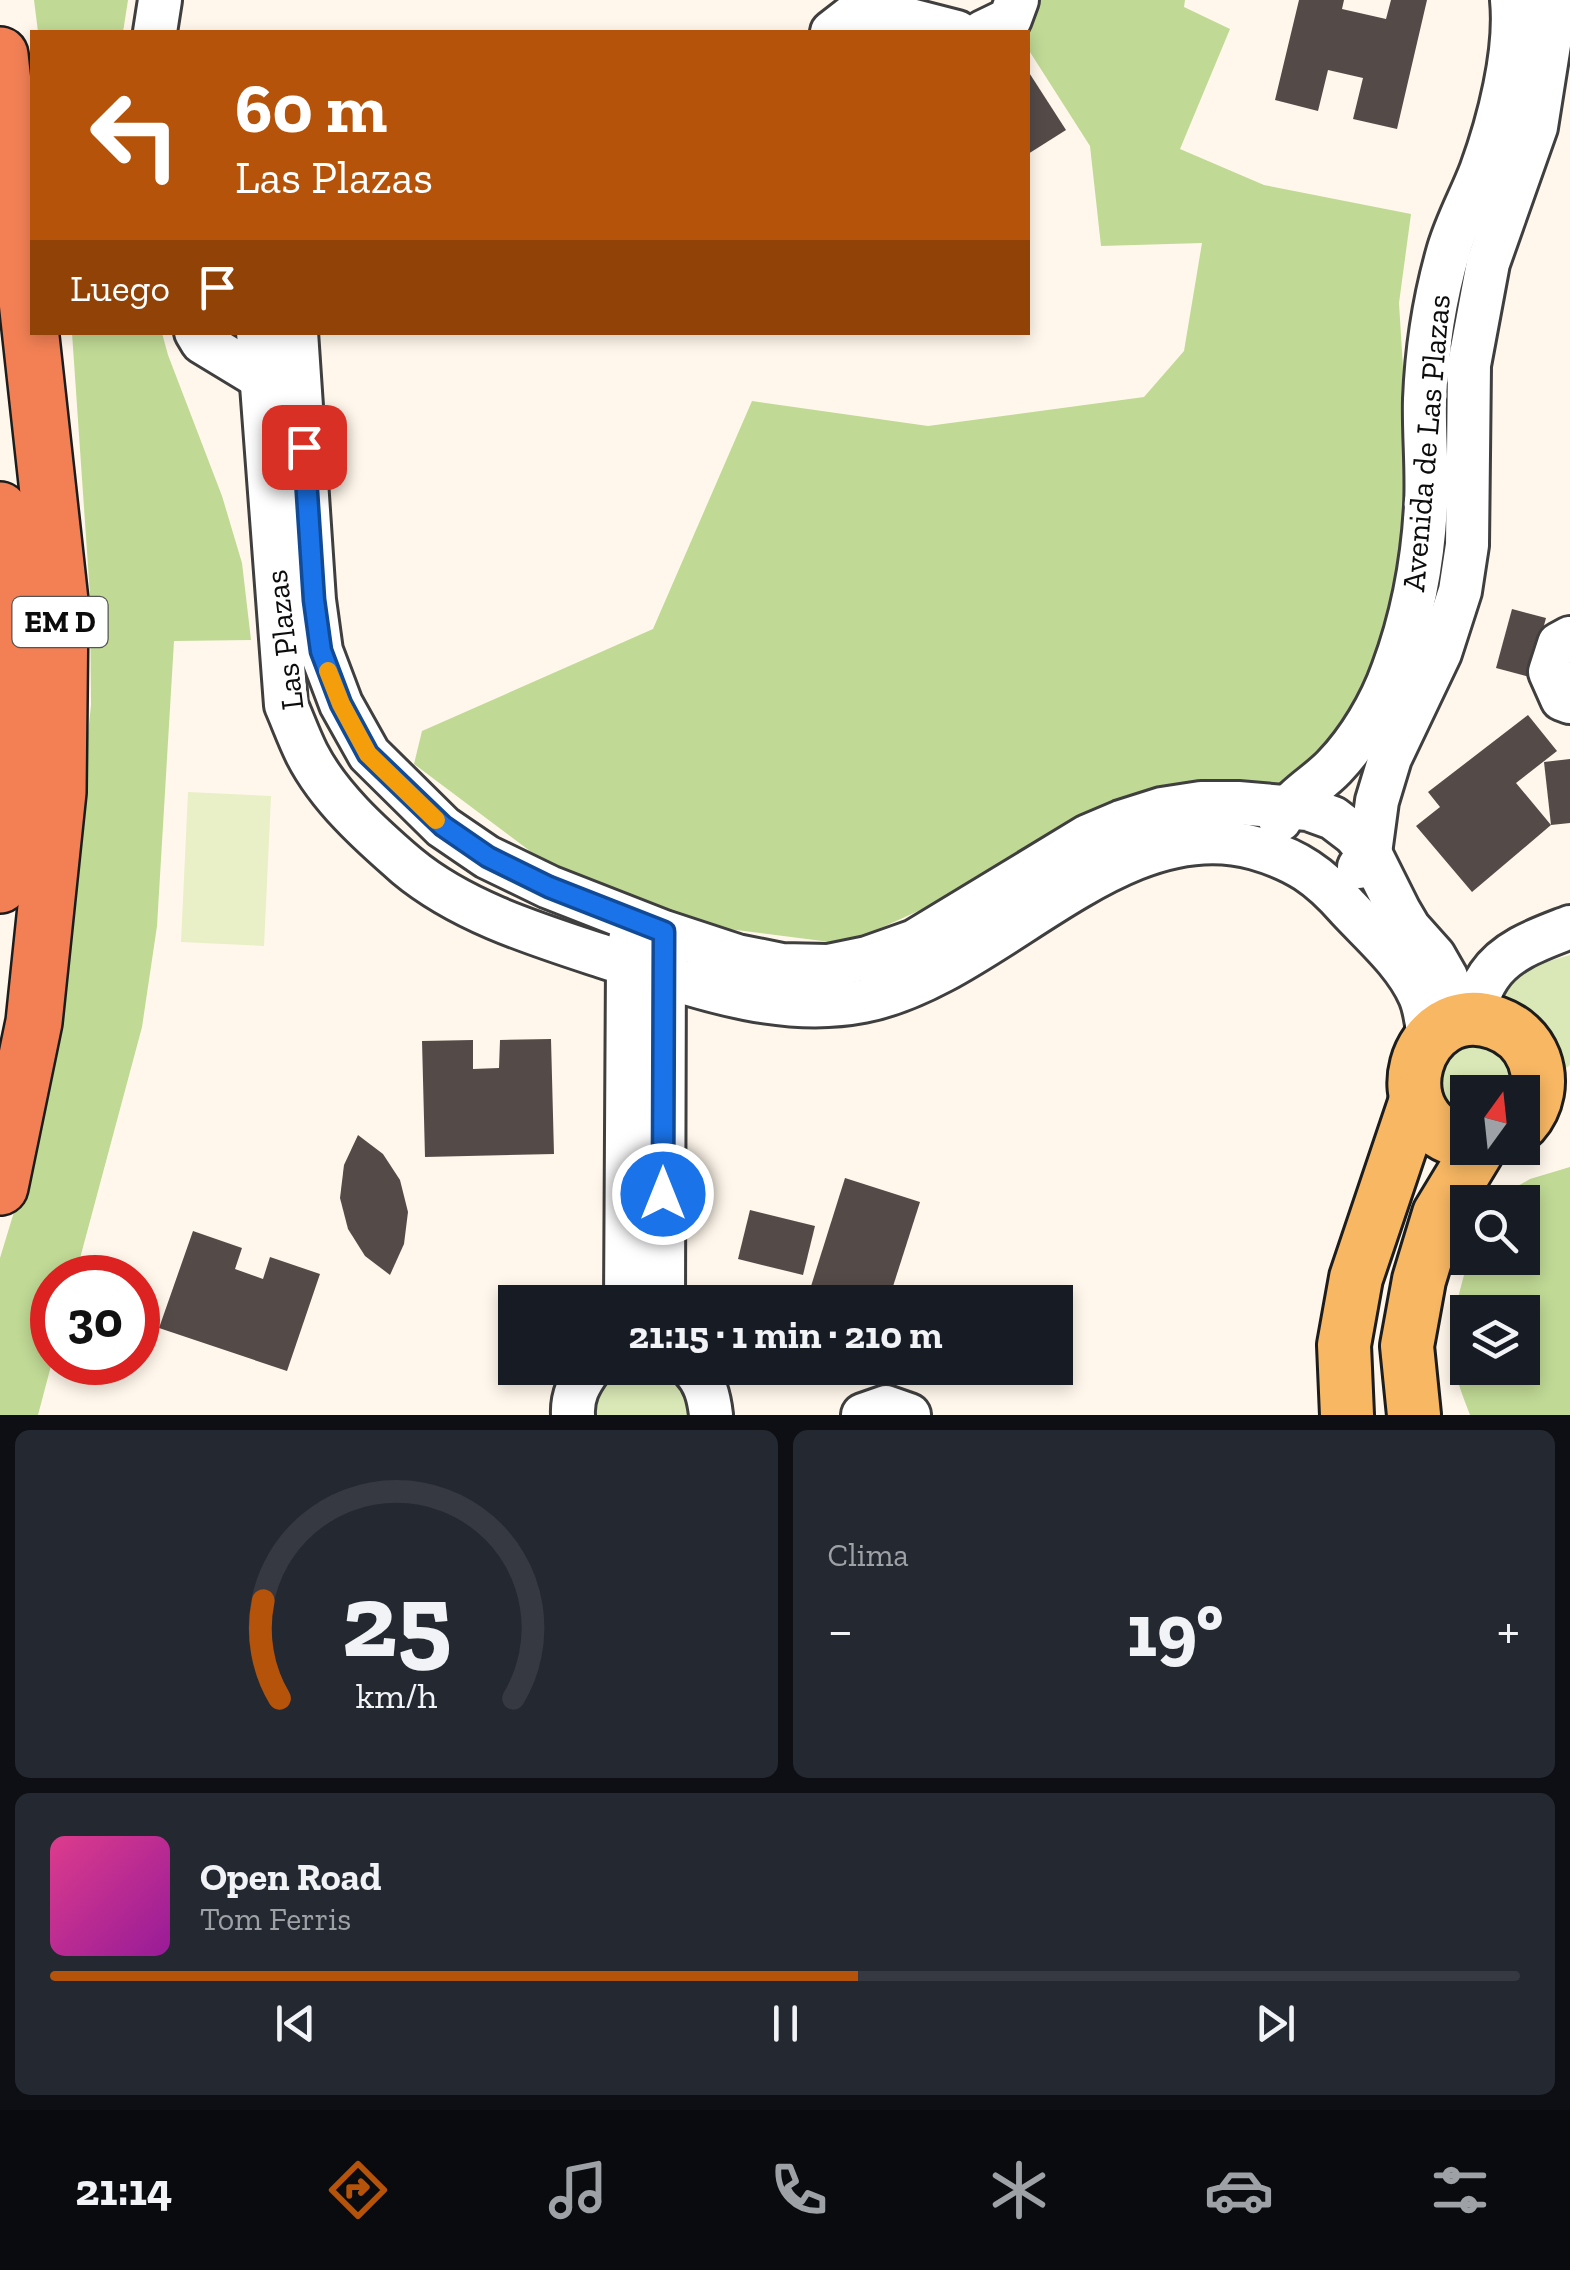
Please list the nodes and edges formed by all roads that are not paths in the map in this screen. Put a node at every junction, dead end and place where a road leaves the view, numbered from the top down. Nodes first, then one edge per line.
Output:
1 (160, 0) edge
2 (1017, 0) edge
3 (1512, 0) edge
4 (1549, 0) edge
5 (154, 30) edge
6 (835, 30) edge
7 (950, 30) edge
8 (987, 30) edge
9 (0, 55) edge
10 (30, 328) edge
11 (31, 335) edge
12 (198, 335) edge
13 (258, 335) edge
14 (296, 335) edge
15 (263, 380) junction
16 (0, 510) edge
17 (1570, 638) edge
18 (1570, 702) edge
19 (1288, 806) junction
20 (1370, 852) junction
21 (1278, 855) junction
22 (1327, 884) junction
23 (0, 885) edge
24 (648, 926) junction
25 (1570, 927) edge
26 (645, 970) junction
27 (1453, 1027) junction
28 (1416, 1100) junction
29 (1542, 1106) edge
30 (1450, 1138) edge
31 (1469, 1165) edge
32 (0, 1187) edge
33 (627, 1285) edge
34 (662, 1285) edge
35 (579, 1385) edge
36 (704, 1385) edge
37 (573, 1415) edge
38 (711, 1415) edge
39 (863, 1415) edge
40 (909, 1415) edge
41 (1347, 1415) edge
42 (1414, 1415) edge

1 - 5 street
2 - 8 street
3 - 19 street, Avenida de Las Plazas
4 - 20 street, Avenida de Las Plazas
6 - 7 street
9 - 10 highway, EM D
11 - 32 highway, EM D
12 - 15 street
13 - 15 street, Las Plazas
14 - 24 street, Las Plazas
15 - 26 street, Las Plazas
16 - 23 highway, EM D
17 - 18 street
19 - 20 street, Las Plazas
19 - 21 street
19 - 24 street, Las Plazas
20 - 22 street
20 - 27 street
21 - 22 street, Las Plazas
21 - 26 street, Las Plazas
22 - 27 street, Las Plazas
24 - 26 street
25 - 27 street
26 - 33 street
26 - 34 street
27 - 28 main road
27 - 29 main road
28 - 30 main road
28 - 41 main road
31 - 42 main road
35 - 37 street
36 - 38 street
39 - 40 street

